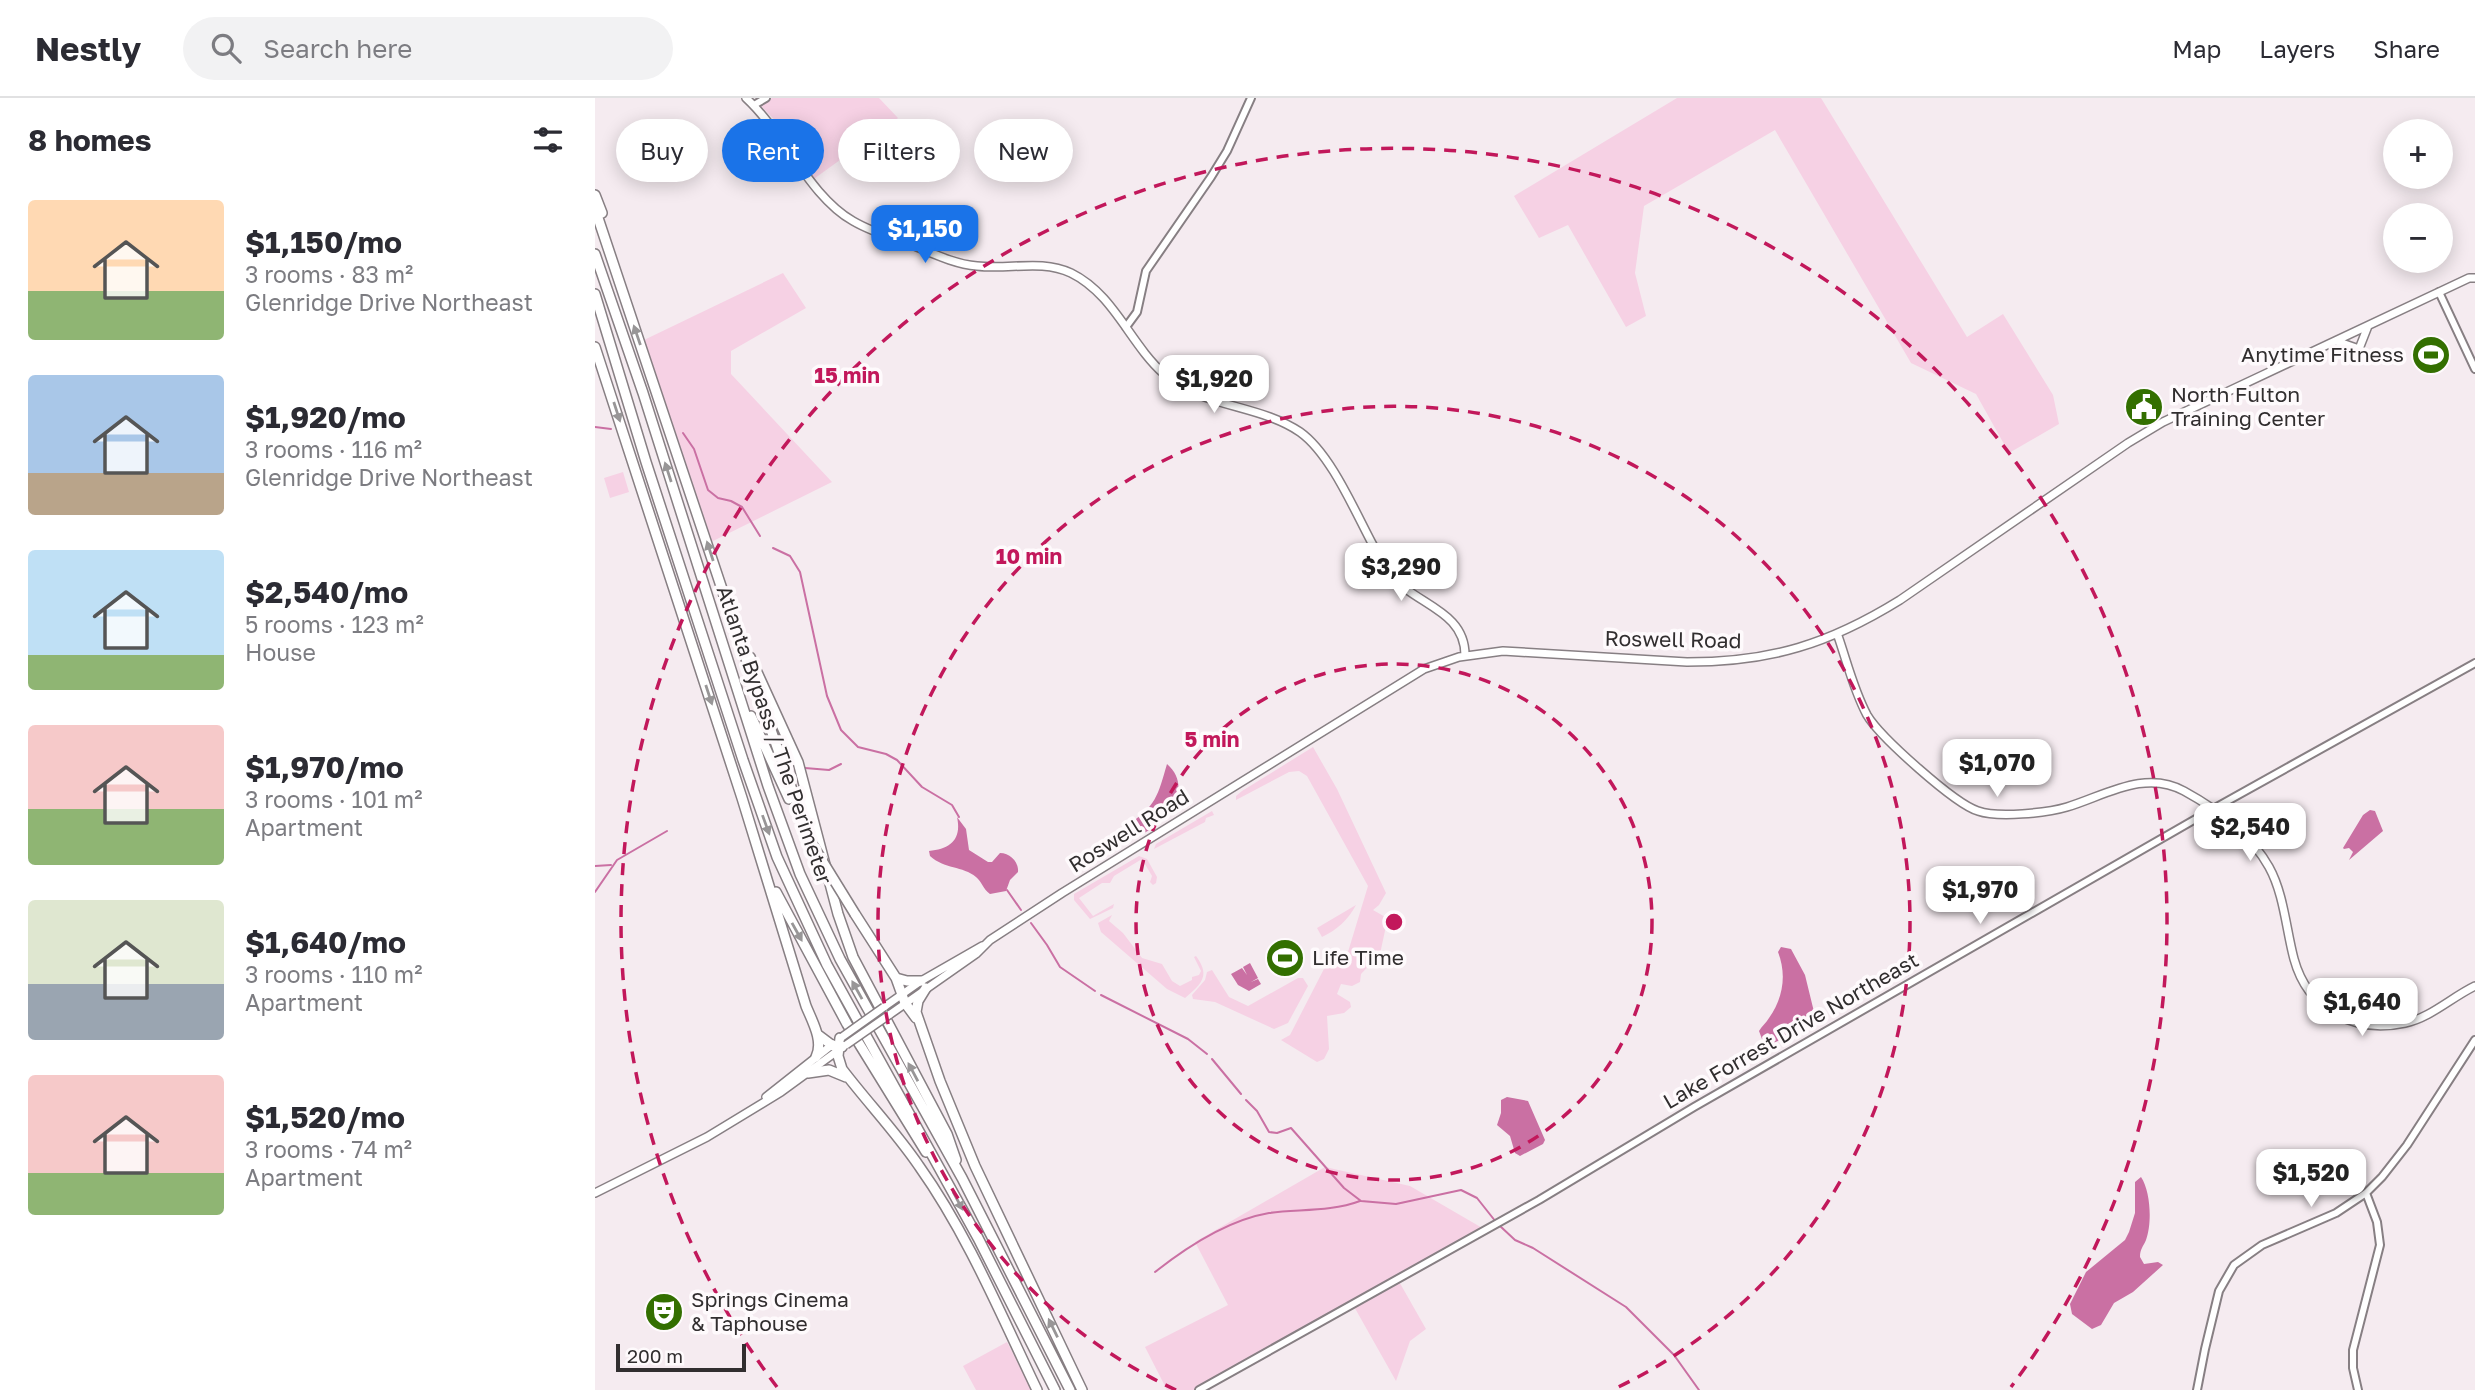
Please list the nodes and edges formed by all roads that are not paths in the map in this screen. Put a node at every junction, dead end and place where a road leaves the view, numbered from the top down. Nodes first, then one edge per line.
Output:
1 (746, 98) edge
2 (766, 98) edge
3 (1251, 98) edge
4 (754, 105) junction
5 (595, 195) edge
6 (595, 209) edge
7 (595, 254) edge
8 (2473, 276) edge
9 (2439, 292) junction
10 (595, 294) edge
11 (625, 300) junction
12 (595, 309) edge
13 (2368, 326) junction
14 (1126, 327) junction
15 (2336, 341) junction
16 (595, 347) edge
17 (614, 354) junction
18 (2475, 369) edge
19 (731, 616) junction
20 (1838, 636) junction
21 (1465, 655) junction
22 (2475, 663) edge
23 (733, 677) junction
24 (2213, 809) junction
25 (810, 841) junction
26 (765, 871) junction
27 (896, 978) junction
28 (924, 985) junction
29 (2475, 986) edge
30 (903, 999) junction
31 (917, 1020) junction
32 (817, 1034) junction
33 (2475, 1040) edge
34 (840, 1044) junction
35 (816, 1056) junction
36 (808, 1073) junction
37 (850, 1080) junction
38 (761, 1103) junction
39 (940, 1167) junction
40 (962, 1178) junction
41 (595, 1193) edge
42 (2366, 1193) junction
43 (1037, 1390) edge
44 (1055, 1390) edge
45 (1070, 1390) edge
46 (1082, 1390) edge
47 (1199, 1390) edge
48 (2197, 1390) edge
49 (2358, 1390) edge

1 - 4 main road
2 - 4 street
3 - 14 street
4 - 14 main road
5 - 11 highway
6 - 11 highway
23 -> 7 highway, Atlanta Bypass / The Perimeter
8 - 9 main road, Roswell Road
9 - 13 main road, Roswell Road
9 - 18 street
10 - 17 highway, Atlanta Bypass / The Perimeter
19 -> 11 highway
12 - 17 highway
13 - 15 main road, Roswell Road
13 - 15 main road
14 - 21 main road
15 - 20 main road, Roswell Road
16 -> 26 highway
17 -> 39 highway, Atlanta Bypass / The Perimeter
19 - 25 highway
40 -> 19 highway
20 - 21 main road, Roswell Road
20 - 24 main road
21 - 28 main road, Roswell Road
22 - 24 street, Lake Forrest Drive Northeast
23 - 25 highway
40 -> 23 highway, Atlanta Bypass / The Perimeter
24 - 29 main road
24 - 47 street, Lake Forrest Drive Northeast
25 - 27 highway, bridge
26 - 32 highway
26 -> 39 highway
27 - 28 highway
27 - 30 highway
28 - 30 main road, Roswell Road
28 - 31 highway
30 - 31 highway
30 - 34 main road, Roswell Road, bridge
30 - 34 main road, Roswell Road, bridge
46 -> 31 highway
32 - 34 highway
32 - 35 highway
33 - 42 street
34 - 35 main road, Roswell Road
34 - 36 main road, Roswell Road
34 - 37 highway
35 - 38 main road, Roswell Road
36 - 37 highway
36 - 38 main road, Roswell Road
37 - 43 highway
38 - 41 main road, Roswell Road
39 -> 44 highway, Atlanta Bypass / The Perimeter
40 - 45 highway, Atlanta Bypass / The Perimeter
42 - 48 street
42 - 49 street

